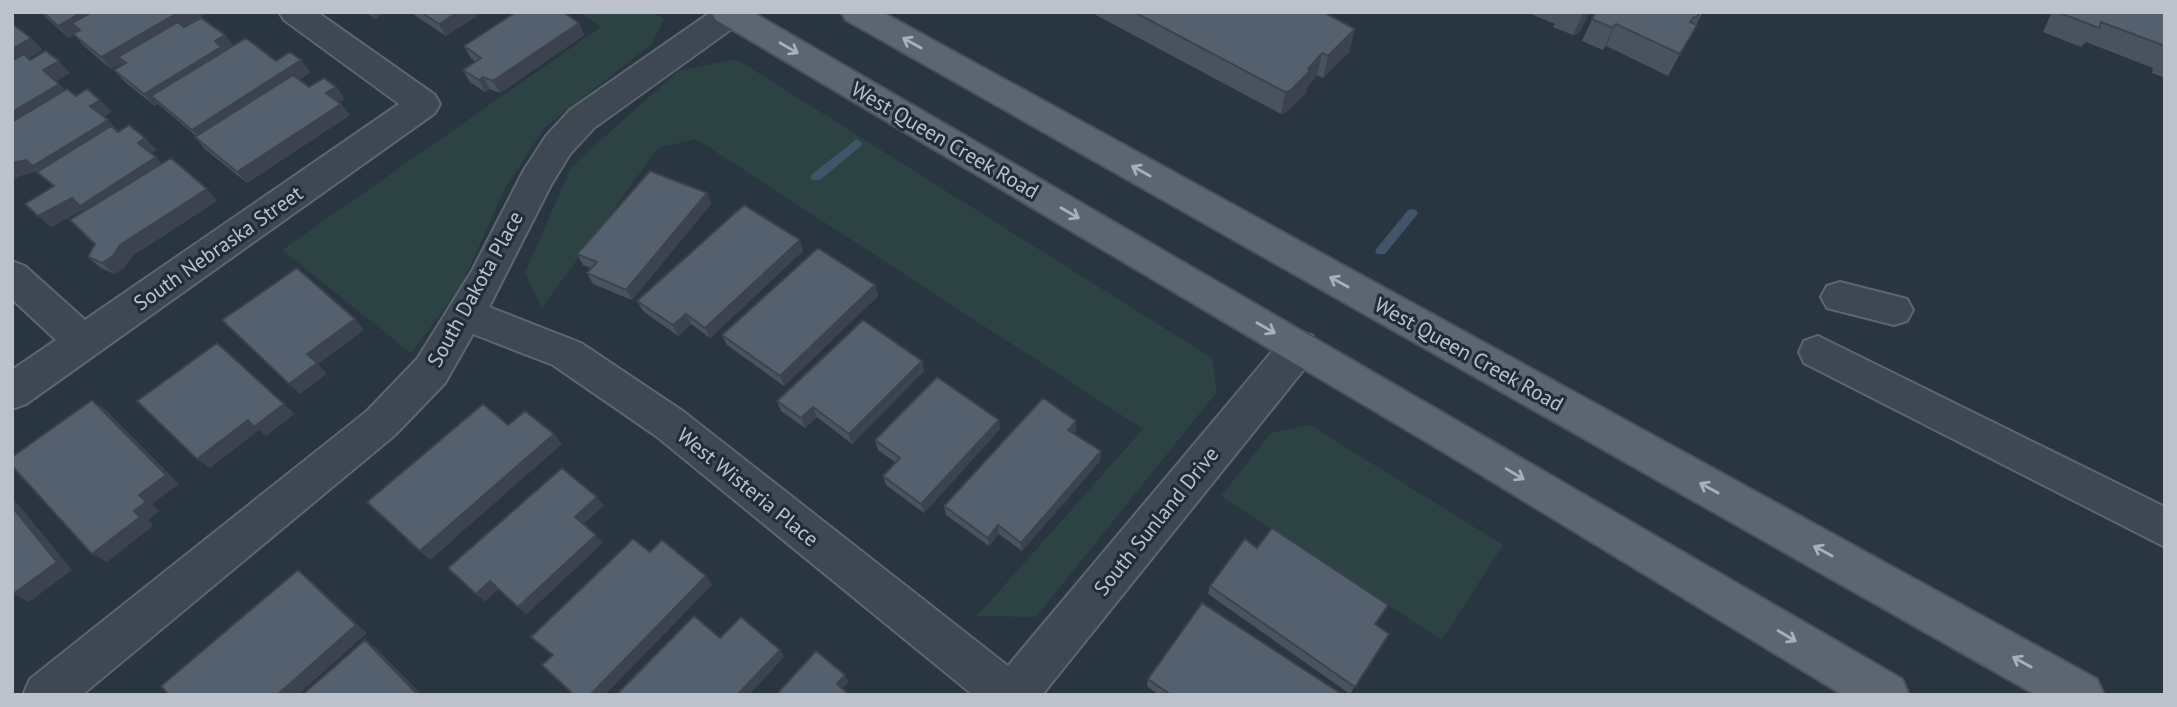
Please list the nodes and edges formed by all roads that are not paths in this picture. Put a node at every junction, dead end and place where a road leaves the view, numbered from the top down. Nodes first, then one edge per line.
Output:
1 (295, 12) edge
2 (857, 12) edge
3 (730, 13) edge
4 (12, 276) edge
5 (1840, 298) dead end
6 (1894, 310) dead end
7 (466, 314) junction
8 (84, 342) junction
9 (1299, 347) junction
10 (1818, 352) dead end
11 (12, 392) edge
12 (2165, 528) edge
13 (46, 695) edge
14 (1011, 695) edge
15 (1886, 695) edge
16 (2081, 695) edge

1 - 8 street, South Nebraska Street
16 -> 2 main road, West Queen Creek Road
3 - 7 street, South Dakota Place
3 -> 9 main road, West Queen Creek Road
4 - 8 street
5 - 6 street
7 - 13 street, South Dakota Place
7 - 14 street, West Wisteria Place
8 - 11 street, South Nebraska Street
9 - 14 street, South Sunland Drive
9 -> 15 main road, West Queen Creek Road
10 - 12 street

